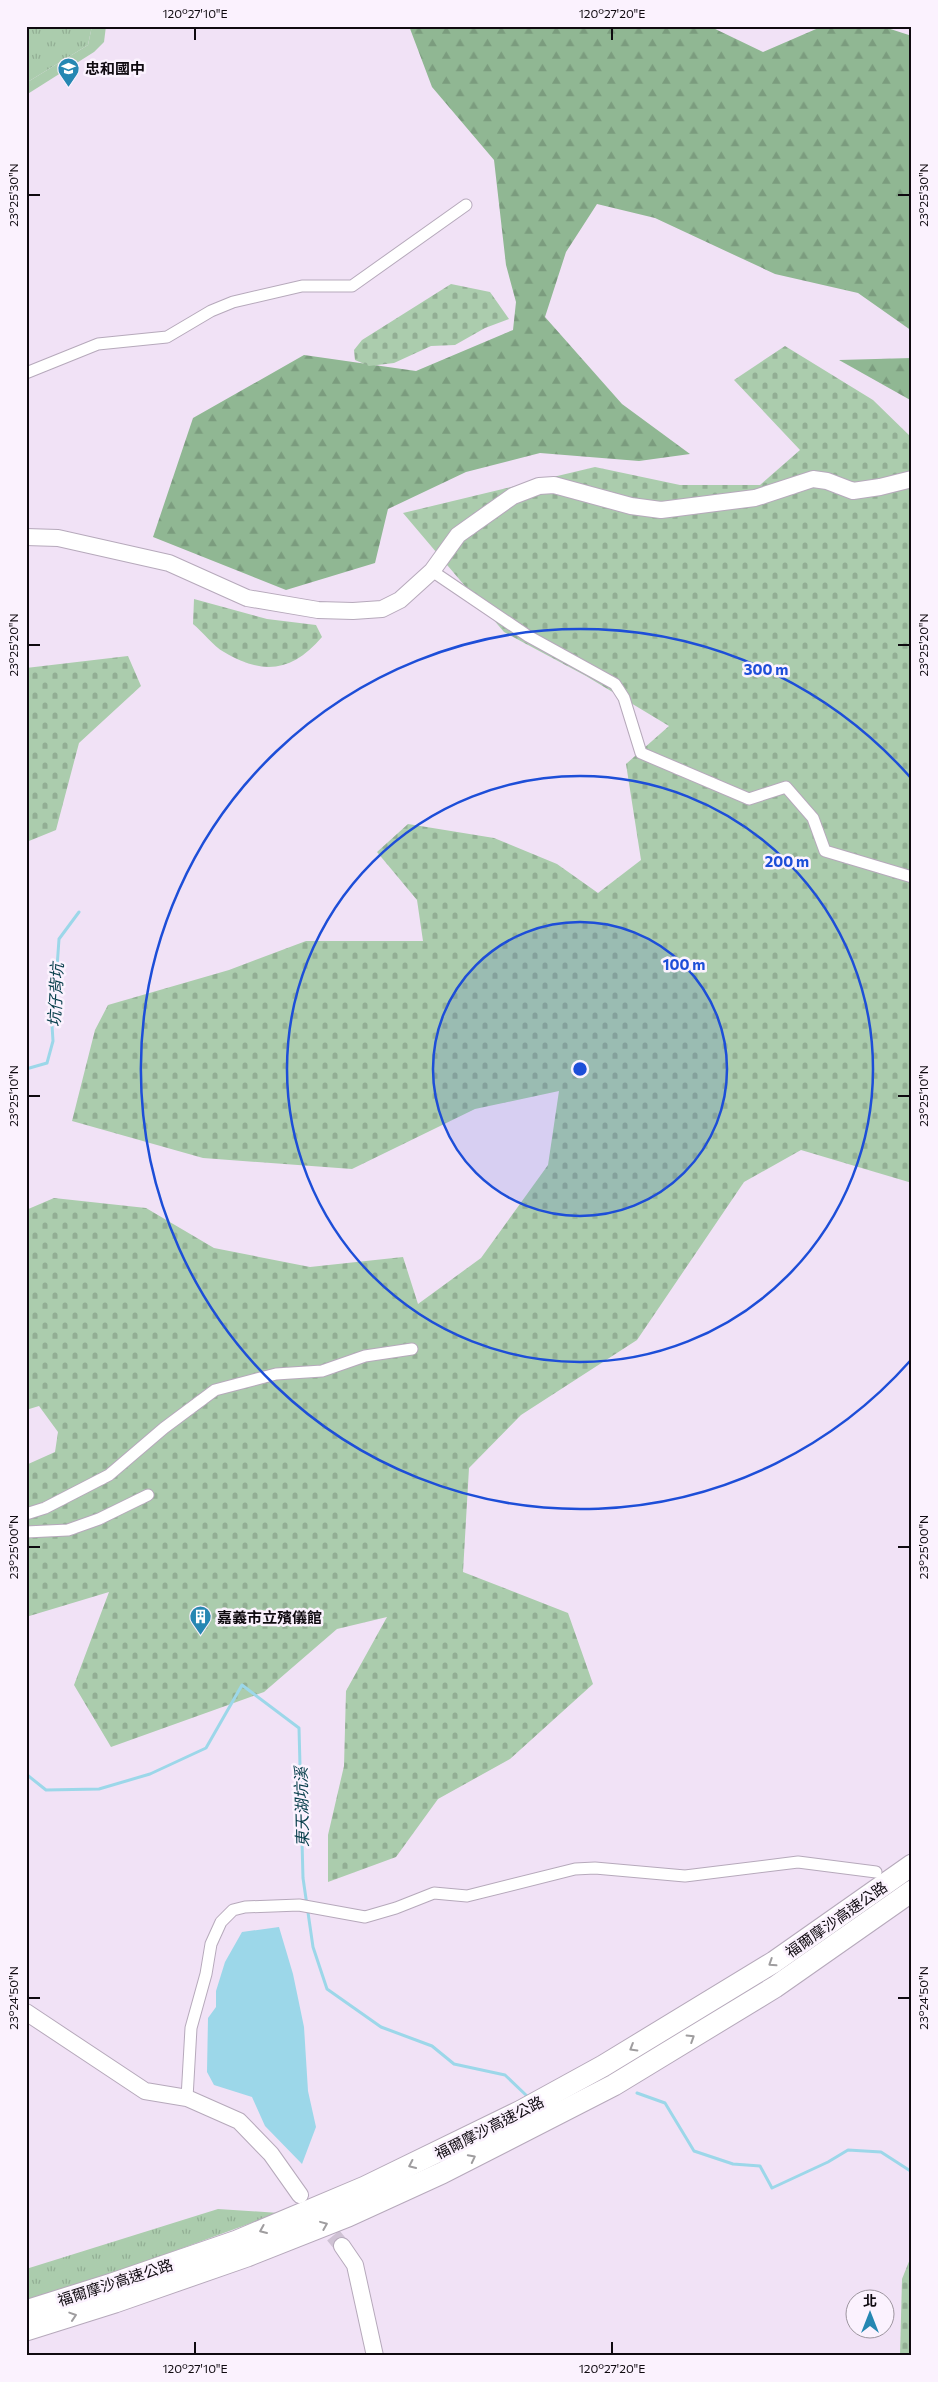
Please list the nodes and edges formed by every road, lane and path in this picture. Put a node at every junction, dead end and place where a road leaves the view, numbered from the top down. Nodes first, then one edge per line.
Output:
1 (466, 205) dead end
2 (26, 373) edge
3 (912, 479) edge
4 (26, 537) edge
5 (432, 570) junction
6 (912, 877) edge
7 (412, 1349) dead end
8 (148, 1495) dead end
9 (26, 1514) edge
10 (26, 1532) edge
11 (912, 1865) edge
12 (876, 1872) dead end
13 (912, 1891) edge
14 (26, 2012) edge
15 (187, 2098) junction
16 (300, 2195) dead end
17 (342, 2246) tunnel mouth
18 (26, 2311) edge
19 (26, 2330) edge
20 (376, 2356) edge

1 - 2 street
3 - 5 street
4 - 5 street
5 - 6 street
7 - 9 street
8 - 10 street
11 -> 18 highway, 福爾摩沙高速公路
12 - 15 street
19 -> 13 highway, 福爾摩沙高速公路
14 - 15 street
15 - 16 street
17 - 20 street

